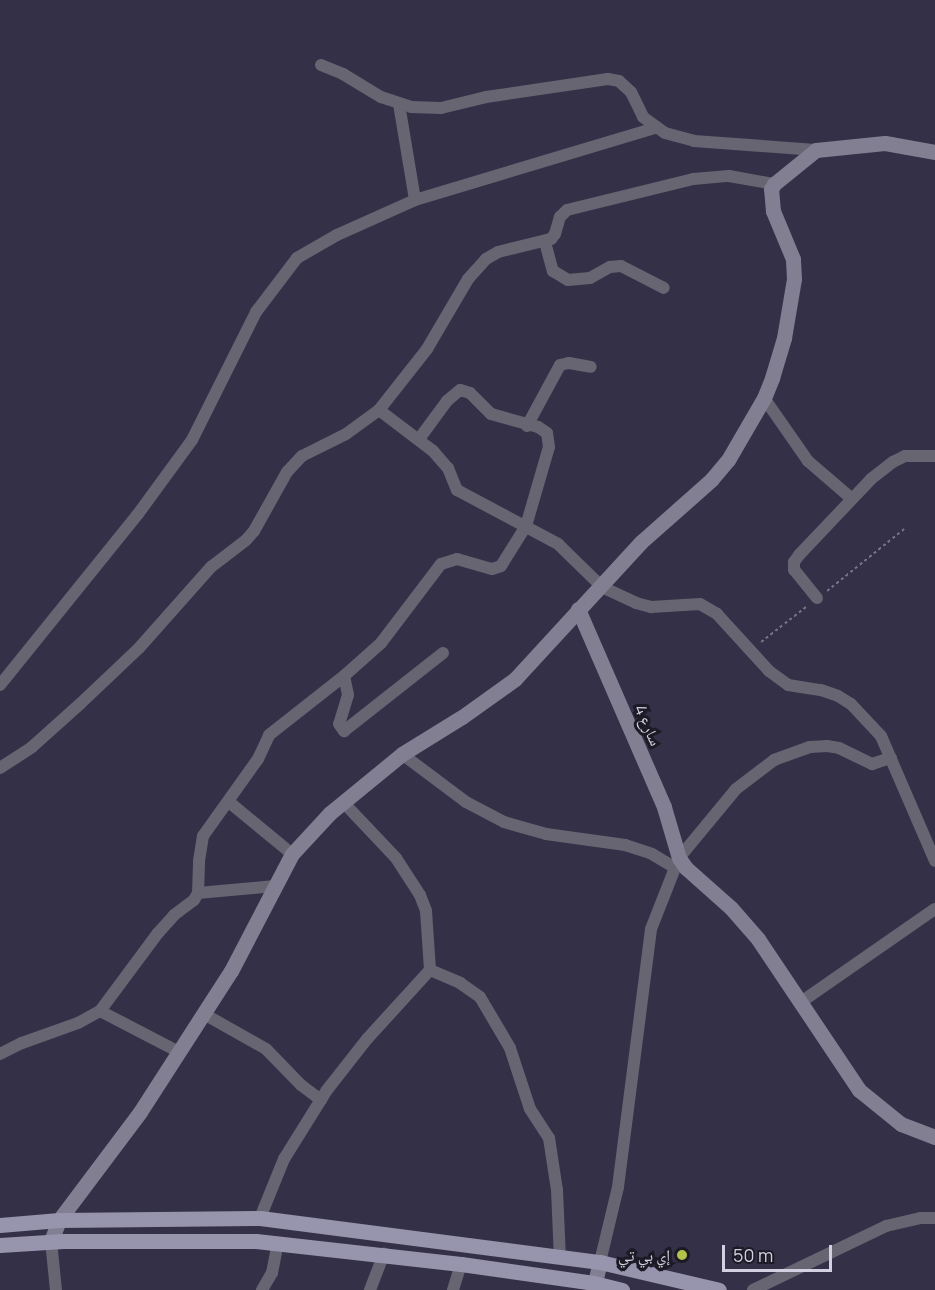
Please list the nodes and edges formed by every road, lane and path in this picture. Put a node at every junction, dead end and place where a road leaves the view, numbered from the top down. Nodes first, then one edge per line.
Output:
1 (321, 65) dead end
2 (399, 104) junction
3 (655, 128) junction
4 (816, 150) junction
5 (935, 152) edge
6 (774, 184) junction
7 (415, 200) junction
8 (545, 242) junction
9 (663, 288) dead end
10 (591, 367) dead end
11 (764, 398) junction
12 (380, 410) junction
13 (527, 426) junction
14 (419, 439) junction
15 (935, 456) edge
16 (852, 499) junction
17 (526, 526) junction
18 (602, 587) junction
19 (817, 598) dead end
20 (578, 609) junction
21 (443, 653) dead end
22 (344, 676) junction
23 (0, 685) edge
24 (402, 754) junction
25 (891, 758) junction
26 (0, 768) edge
27 (229, 802) junction
28 (342, 802) junction
29 (292, 854) junction
30 (935, 861) edge
31 (677, 863) junction
32 (275, 886) junction
33 (198, 893) junction
34 (935, 909) edge
35 (430, 970) junction
36 (801, 1002) junction
37 (100, 1011) junction
38 (204, 1014) junction
39 (179, 1052) junction
40 (0, 1054) edge
41 (321, 1100) junction
42 (935, 1137) edge
43 (260, 1218) junction
44 (935, 1218) edge
45 (59, 1220) junction
46 (0, 1225) edge
47 (51, 1241) junction
48 (278, 1243) junction
49 (0, 1245) edge
50 (384, 1254) junction
51 (560, 1258) junction
52 (600, 1262) junction
53 (461, 1264) junction
54 (594, 1287) edge
55 (56, 1290) edge
56 (262, 1290) edge
57 (370, 1290) edge
58 (453, 1290) edge
59 (622, 1290) edge
60 (719, 1290) edge
61 (753, 1290) edge

1 - 2 street
2 - 3 street
2 - 7 street
3 - 4 street
3 - 7 street
4 - 5 main road
4 - 6 main road
6 - 8 street
6 - 11 main road
7 - 23 street
8 - 9 street
8 - 12 street
10 - 13 street
11 - 16 street
11 - 18 main road
12 - 14 street
12 - 26 street
13 - 14 street
13 - 17 street
14 - 17 street
15 - 16 street
16 - 19 street
17 - 18 street
17 - 22 street
18 - 20 main road
18 - 25 street
20 - 24 main road
20 - 31 main road, سارع 4
21 - 22 street
22 - 27 street
24 - 28 main road
24 - 31 street
25 - 30 street
25 - 31 street
27 - 29 street
27 - 33 street
28 - 29 main road
28 - 35 street
29 - 32 main road
31 - 36 main road
31 - 52 street
32 - 33 street
32 - 38 main road
33 - 37 street
34 - 36 street
35 - 41 street
35 - 51 street
36 - 42 main road
37 - 39 street
37 - 40 street
38 - 39 main road
38 - 41 street
39 - 45 main road
41 - 43 street
43 - 45 main road
43 - 51 main road
44 - 61 street
45 - 46 main road
45 - 47 main road
47 - 48 main road
47 - 49 main road
47 - 55 street
48 - 50 main road
48 - 56 street
50 - 53 main road
50 - 57 street
51 - 52 main road
52 - 54 main road
52 - 60 main road
53 - 54 main road
53 - 58 street
54 - 59 main road

